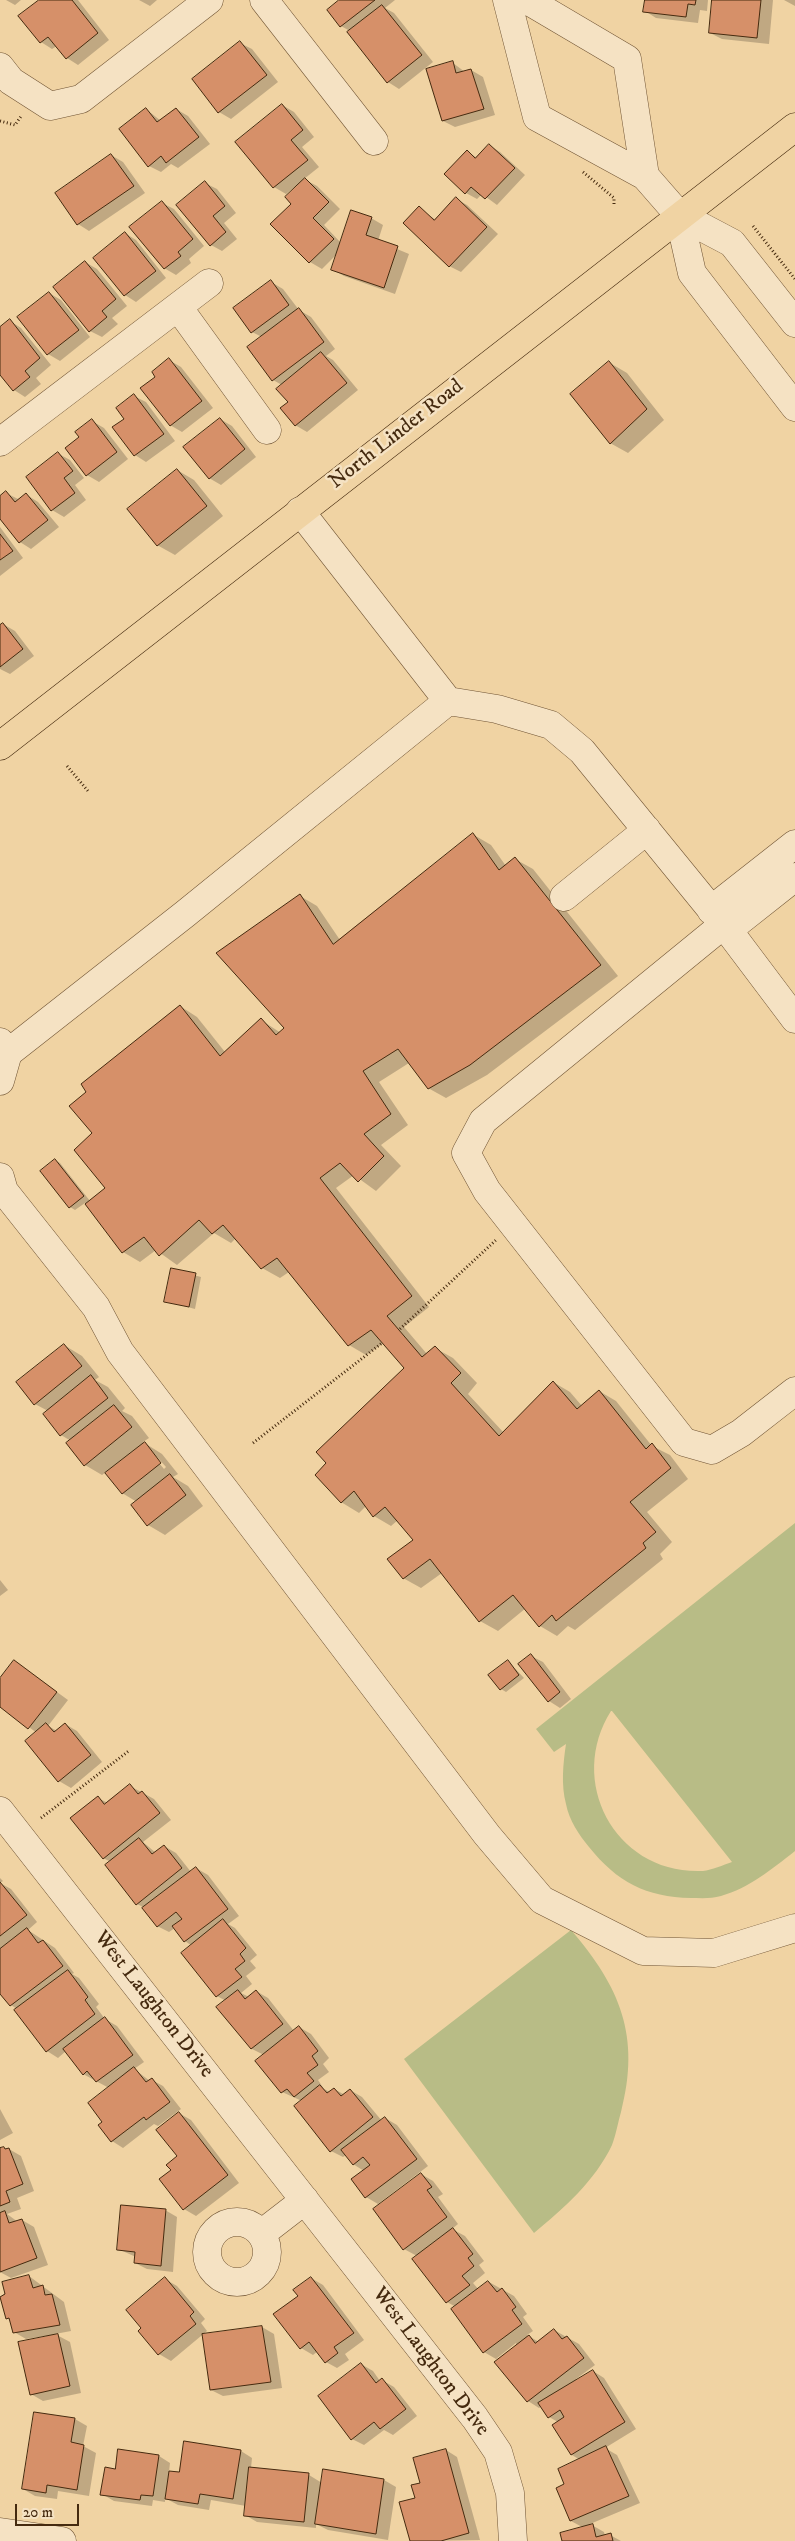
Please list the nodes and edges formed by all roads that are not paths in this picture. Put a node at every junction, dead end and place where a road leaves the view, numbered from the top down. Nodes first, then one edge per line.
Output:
1 (209, 0) edge
2 (264, 0) edge
3 (507, 0) edge
4 (527, 0) edge
5 (0, 68) edge
6 (795, 127) edge
7 (374, 141) dead end
8 (645, 176) junction
9 (680, 215) junction
10 (209, 283) dead end
11 (178, 307) junction
12 (795, 323) edge
13 (795, 407) edge
14 (268, 430) dead end
15 (0, 442) edge
16 (300, 511) junction
17 (448, 702) junction
18 (0, 746) edge
19 (647, 830) junction
20 (795, 844) edge
21 (795, 877) edge
22 (564, 897) dead end
23 (721, 922) junction
24 (795, 1019) edge
25 (4, 1047) edge
26 (0, 1081) edge
27 (0, 1177) edge
28 (795, 1391) edge
29 (0, 1811) edge
30 (795, 1928) edge
31 (305, 2200) junction
32 (261, 2234) dead end
33 (0, 2532) edge
34 (62, 2541) edge
35 (513, 2541) edge

1 - 5 street
2 - 7 street
3 - 8 street
4 - 8 street
6 - 9 main road, North Linder Road
8 - 9 street
9 - 12 street
9 - 13 street
9 - 16 main road, North Linder Road
10 - 11 street
11 - 14 street
11 - 15 street
16 - 17 street
16 - 18 main road, North Linder Road
17 - 19 street
17 - 25 street
19 - 22 street
19 - 23 street
20 - 23 street
21 - 23 street
23 - 24 street
23 - 28 street
25 - 26 street
27 - 30 street
29 - 31 street, West Laughton Drive
31 - 32 street
31 - 35 street, West Laughton Drive
33 - 34 street

